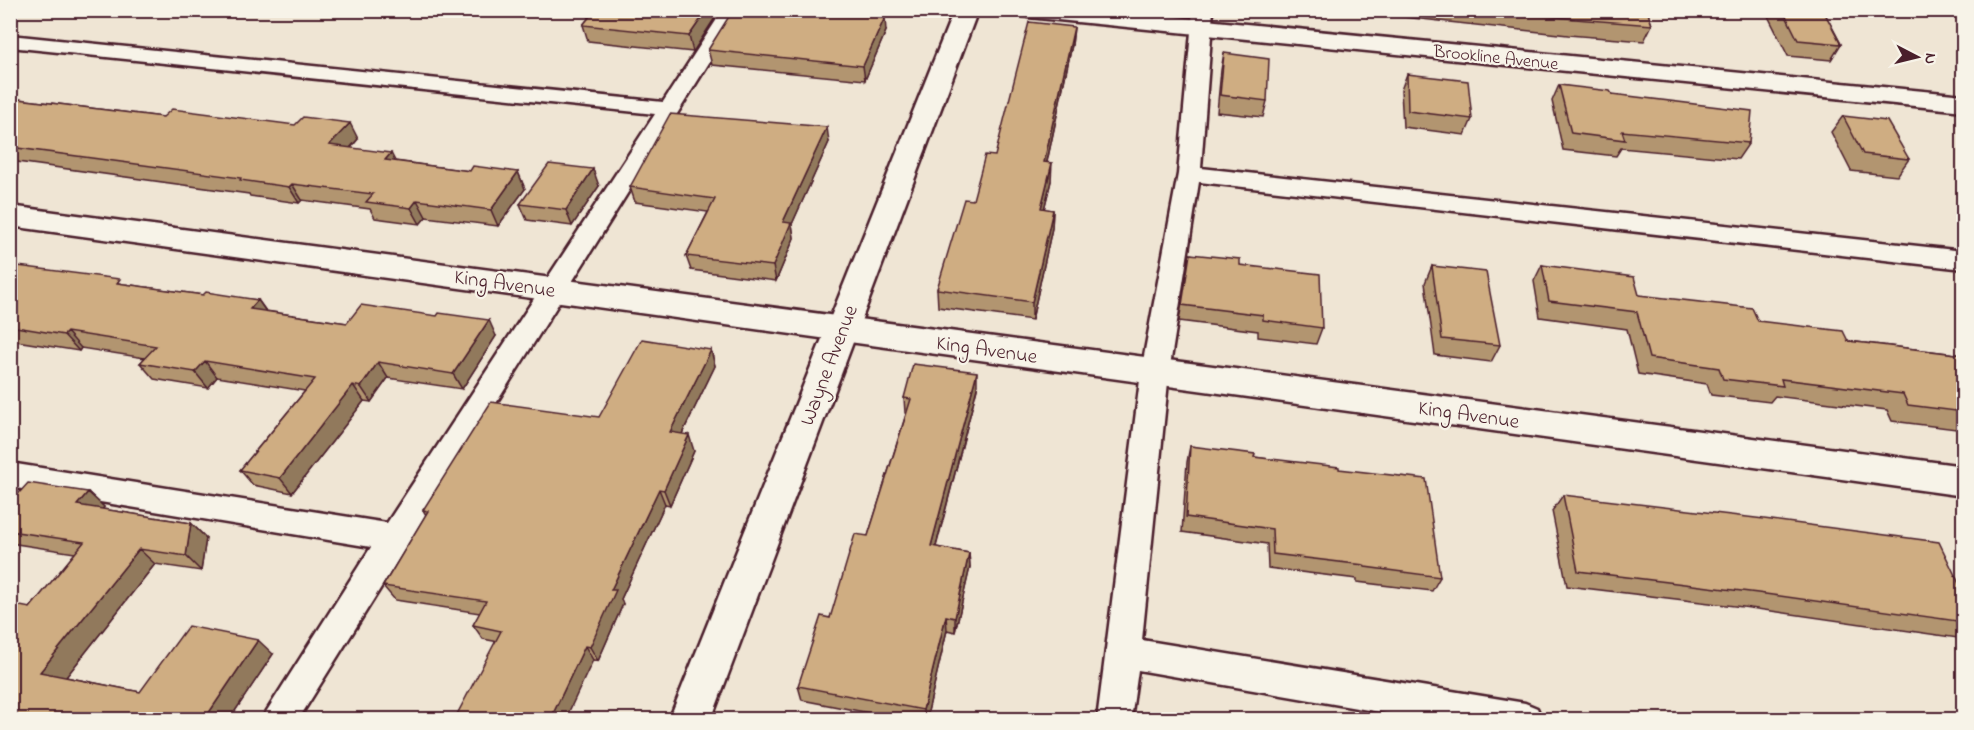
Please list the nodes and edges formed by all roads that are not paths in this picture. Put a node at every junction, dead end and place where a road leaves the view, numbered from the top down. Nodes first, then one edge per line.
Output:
1 (733, 10) edge
2 (966, 10) edge
3 (1028, 10) edge
4 (1202, 19) edge
5 (10, 41) edge
6 (1964, 103) edge
7 (670, 110) junction
8 (1189, 174) junction
9 (10, 216) edge
10 (1964, 260) edge
11 (556, 290) junction
12 (842, 329) junction
13 (1155, 372) junction
14 (10, 475) edge
15 (1964, 481) edge
16 (396, 538) junction
17 (1124, 652) junction
18 (278, 720) edge
19 (690, 720) edge
20 (1114, 720) edge
21 (1525, 720) edge

1 - 7 lane
2 - 12 street, Wayne Avenue
3 - 4 street, Brookline Avenue
4 - 6 street, Brookline Avenue
4 - 8 lane
5 - 7 lane
7 - 11 lane
8 - 10 lane
8 - 13 lane
9 - 11 street, King Avenue
11 - 12 street, King Avenue
11 - 16 lane
12 - 13 street, King Avenue
12 - 19 street, Wayne Avenue
13 - 15 street, King Avenue
13 - 17 lane
14 - 16 lane
16 - 18 lane
17 - 20 lane
17 - 21 lane

